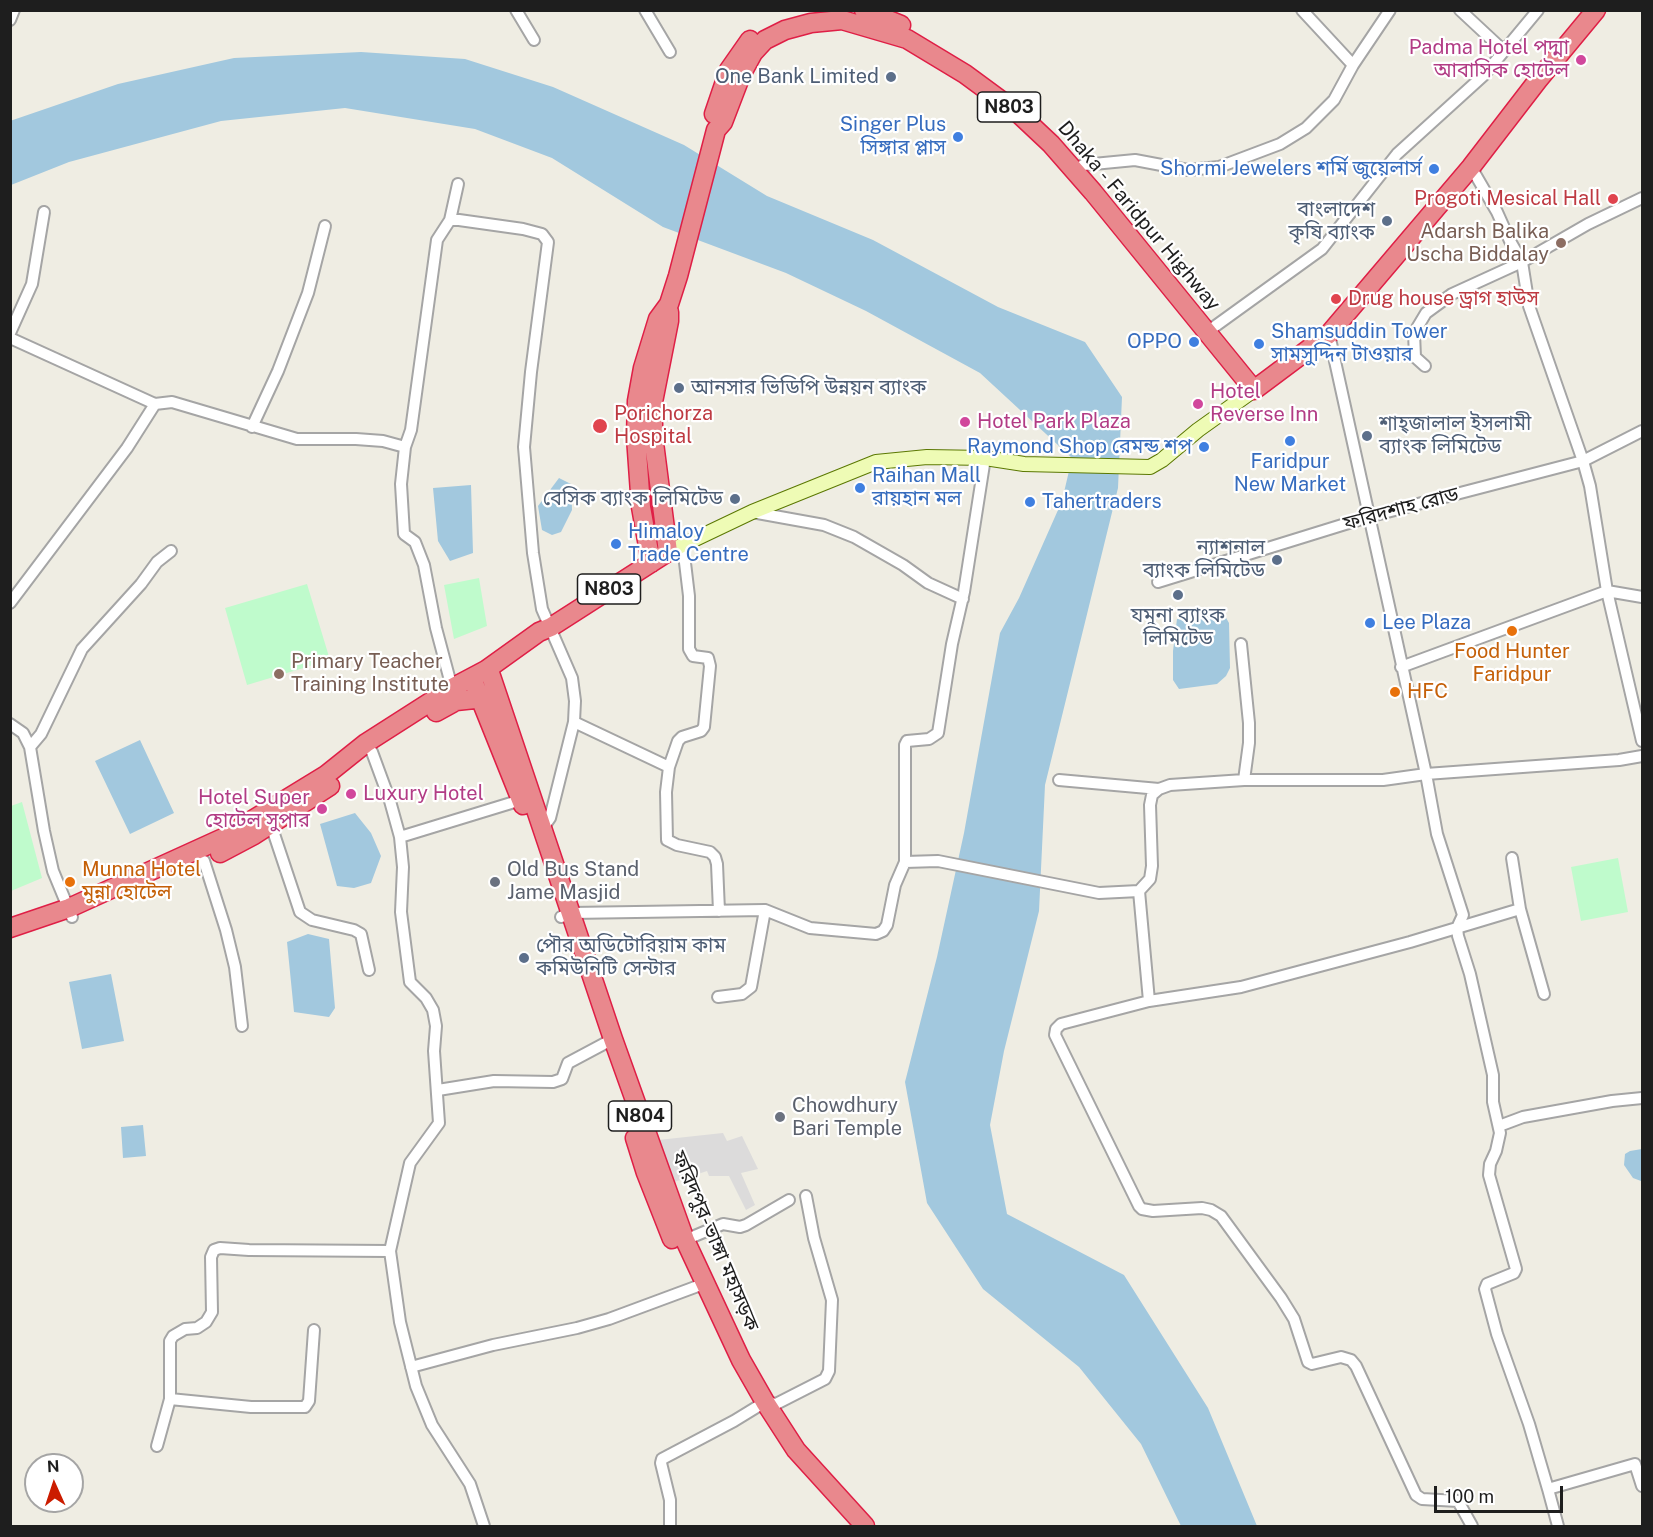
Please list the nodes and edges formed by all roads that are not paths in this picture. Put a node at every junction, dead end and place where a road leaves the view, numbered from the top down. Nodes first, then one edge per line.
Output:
1 (14, 10) edge
2 (516, 10) edge
3 (645, 10) edge
4 (819, 10) edge
5 (1302, 10) edge
6 (1390, 10) edge
7 (1460, 10) edge
8 (1538, 10) edge
9 (1596, 10) edge
10 (862, 15) edge
11 (10, 20) edge
12 (534, 40) dead end
13 (1504, 51) junction
14 (670, 52) dead end
15 (1353, 65) junction
16 (714, 137) junction
17 (1079, 167) junction
18 (1471, 167) junction
19 (458, 184) dead end
20 (1642, 198) edge
21 (44, 212) dead end
22 (450, 220) junction
23 (325, 226) dead end
24 (1522, 262) junction
25 (669, 304) junction
26 (1214, 327) junction
27 (10, 333) edge
28 (1329, 334) junction
29 (10, 339) edge
30 (1425, 366) dead end
31 (1258, 387) junction
32 (155, 404) junction
33 (252, 427) junction
34 (1642, 431) edge
35 (405, 447) junction
36 (986, 458) junction
37 (1583, 461) junction
38 (752, 512) junction
39 (1368, 517) junction
40 (675, 549) junction
41 (171, 551) dead end
42 (651, 563) junction
43 (1158, 582) dead end
44 (1607, 591) junction
45 (1642, 597) edge
46 (963, 599) junction
47 (10, 603) edge
48 (551, 627) junction
49 (1241, 644) dead end
50 (1401, 667) junction
51 (479, 674) junction
52 (453, 688) junction
53 (489, 698) junction
54 (574, 722) junction
55 (10, 724) edge
56 (1642, 741) edge
57 (30, 747) junction
58 (369, 748) junction
59 (1642, 756) edge
60 (669, 767) junction
61 (516, 771) junction
62 (1426, 774) junction
63 (1059, 780) dead end
64 (1244, 780) junction
65 (1159, 789) junction
66 (521, 800) junction
67 (271, 825) junction
68 (543, 828) junction
69 (400, 837) junction
70 (1512, 858) dead end
71 (204, 861) junction
72 (905, 862) junction
73 (1139, 891) junction
74 (1520, 909) junction
75 (765, 910) junction
76 (719, 911) junction
77 (71, 912) junction
78 (566, 915) junction
79 (10, 928) edge
80 (1457, 928) junction
81 (10, 939) edge
82 (369, 970) dead end
83 (1544, 994) dead end
84 (718, 996) dead end
85 (1149, 1002) junction
86 (242, 1026) dead end
87 (609, 1042) junction
88 (438, 1090) junction
89 (1642, 1098) edge
90 (1499, 1125) junction
91 (806, 1196) dead end
92 (789, 1200) dead end
93 (668, 1212) junction
94 (686, 1240) junction
95 (390, 1251) junction
96 (701, 1286) junction
97 (314, 1330) dead end
98 (411, 1367) junction
99 (170, 1399) junction
100 (760, 1404) junction
101 (157, 1446) dead end
102 (1639, 1463) edge
103 (1642, 1486) edge
104 (1548, 1489) junction
105 (841, 1508) junction
106 (484, 1527) edge
107 (670, 1527) edge
108 (850, 1527) edge
109 (865, 1527) edge
110 (1472, 1527) edge
111 (1558, 1527) edge

1 - 11 street
2 - 12 street
3 - 14 street
4 - 16 highway, N803
5 - 15 street
6 - 15 street
7 - 13 street
8 - 13 street
9 - 18 highway
10 - 16 highway, Dhaka - Faridpur Highway / N803
10 - 17 highway, Dhaka - Faridpur Highway / N803
13 - 26 street
15 - 17 street
16 - 25 highway, N803
17 - 26 highway, Dhaka - Faridpur Highway / N803
17 - 31 highway, Dhaka - Faridpur Highway / N803
18 - 24 street
18 - 28 highway
19 - 22 street
20 - 24 street
21 - 27 street
22 - 35 street
22 - 48 street
23 - 33 street
24 - 30 street
24 - 37 street
25 - 40 highway, N803
25 - 42 highway, N803
26 - 31 highway, Dhaka - Faridpur Highway / N803
28 - 31 highway
28 - 39 street
29 - 32 street
31 - 36 main road
32 - 33 street
32 - 47 street
33 - 35 street
34 - 37 street, ফরিদশাহ রোড
35 - 52 street
36 - 38 main road
36 - 46 street
37 - 39 street, ফরিদশাহ রোড
37 - 44 street
38 - 40 main road
38 - 46 street
39 - 43 street, ফরিদশাহ রোড
39 - 50 street
40 - 42 highway, N803
40 - 60 street
41 - 57 street
42 - 48 highway, N803
44 - 45 street
44 - 50 street
44 - 56 street
46 - 72 street
48 - 51 highway, N803
48 - 53 highway, N803
48 - 54 street
49 - 64 street
50 - 62 street
51 - 52 highway, N803
51 - 53 highway, ফরিদপুর-ভাঙ্গা মহাসড়ক / N804
52 - 58 highway, N803
53 - 58 highway, N803
53 - 61 highway, ফরিদপুর-ভাঙ্গা মহাসড়ক / N804
54 - 60 street
54 - 68 street
55 - 57 street
57 - 77 street
58 - 67 highway, N803
58 - 69 street
58 - 77 highway, N803
59 - 62 street
60 - 76 street
61 - 66 highway, ফরিদপুর-ভাঙ্গা মহাসড়ক / N804
61 - 68 highway, ফরিদপুর-ভাঙ্গা মহাসড়ক / N804
62 - 64 street
62 - 80 street
63 - 65 street
64 - 65 street
65 - 73 street
66 - 69 street
66 - 78 highway, ফরিদপুর-ভাঙ্গা মহাসড়ক / N804
67 - 71 highway, N803
67 - 82 street
68 - 78 highway, ফরিদপুর-ভাঙ্গা মহাসড়ক / N804
69 - 88 street
70 - 74 street
71 - 77 highway, N803
71 - 86 street
72 - 73 street
72 - 75 street
73 - 85 street
74 - 80 street
74 - 83 street
75 - 76 street
75 - 84 street
76 - 78 street
77 - 79 highway, N803
77 - 81 highway, N803
78 - 87 highway, ফরিদপুর-ভাঙ্গা মহাসড়ক / N804
80 - 85 street
80 - 90 street
85 - 110 street
87 - 88 street
87 - 93 highway, ফরিদপুর-ভাঙ্গা মহাসড়ক / N804
88 - 95 street
89 - 90 street
90 - 104 street
91 - 100 street
92 - 94 street
93 - 94 highway, ফরিদপুর-ভাঙ্গা মহাসড়ক / N804
93 - 96 highway, ফরিদপুর-ভাঙ্গা মহাসড়ক / N804
94 - 96 highway, ফরিদপুর-ভাঙ্গা মহাসড়ক / N804
95 - 98 street
95 - 99 street
96 - 98 street
96 - 100 highway, ফরিদপুর-ভাঙ্গা মহাসড়ক / N804
97 - 99 street
98 - 106 street
99 - 101 street
100 - 105 highway, ফরিদপুর-ভাঙ্গা মহাসড়ক / N804
100 - 107 street
102 - 103 street
102 - 104 street
104 - 111 street
105 - 108 highway, ফরিদপুর-ভাঙ্গা মহাসড়ক / N804
105 - 109 highway, ফরিদপুর-ভাঙ্গা মহাসড়ক / N804

